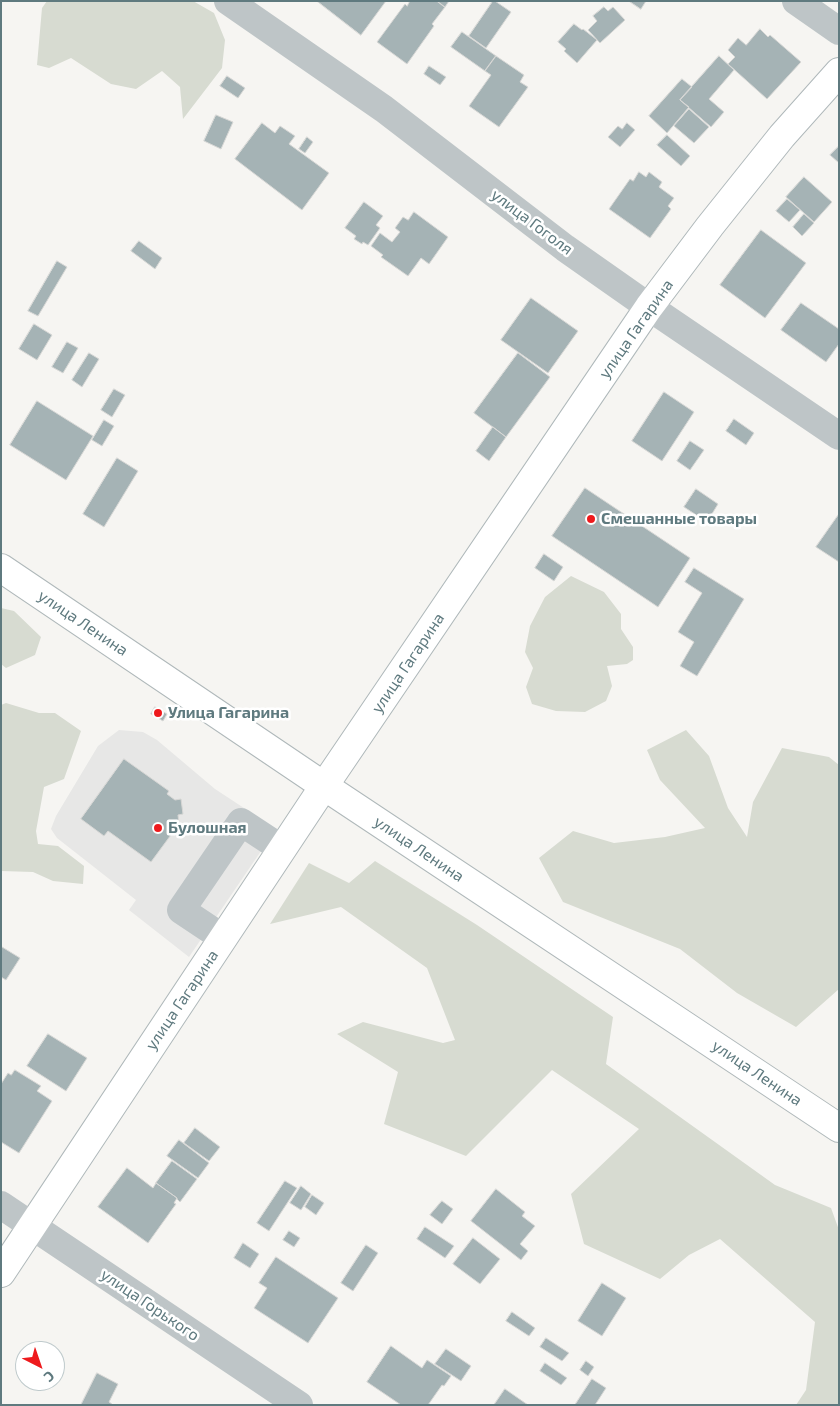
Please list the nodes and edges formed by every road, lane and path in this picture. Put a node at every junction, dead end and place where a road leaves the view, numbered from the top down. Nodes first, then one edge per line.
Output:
1 (228, 1) edge
2 (796, 1) edge
3 (839, 31) edge
4 (839, 72) edge
5 (649, 307) junction
6 (839, 436) edge
7 (1, 568) edge
8 (324, 786) junction
9 (282, 849) junction
10 (223, 938) junction
11 (839, 1128) edge
12 (1, 1205) edge
13 (32, 1226) junction
14 (1, 1273) edge
15 (299, 1405) edge

1 - 5 street, улица Гоголя
2 - 3 street
4 - 5 main road, улица Гагарина
5 - 6 street, улица Гоголя
5 - 8 main road, улица Гагарина
7 - 8 main road, улица Ленина
8 - 9 main road, улица Гагарина
8 - 11 main road, улица Ленина
9 - 10 main road, улица Гагарина
9 - 10 street
10 - 13 main road, улица Гагарина
12 - 13 street, улица Горького
13 - 14 main road, улица Гагарина
13 - 15 street, улица Горького

